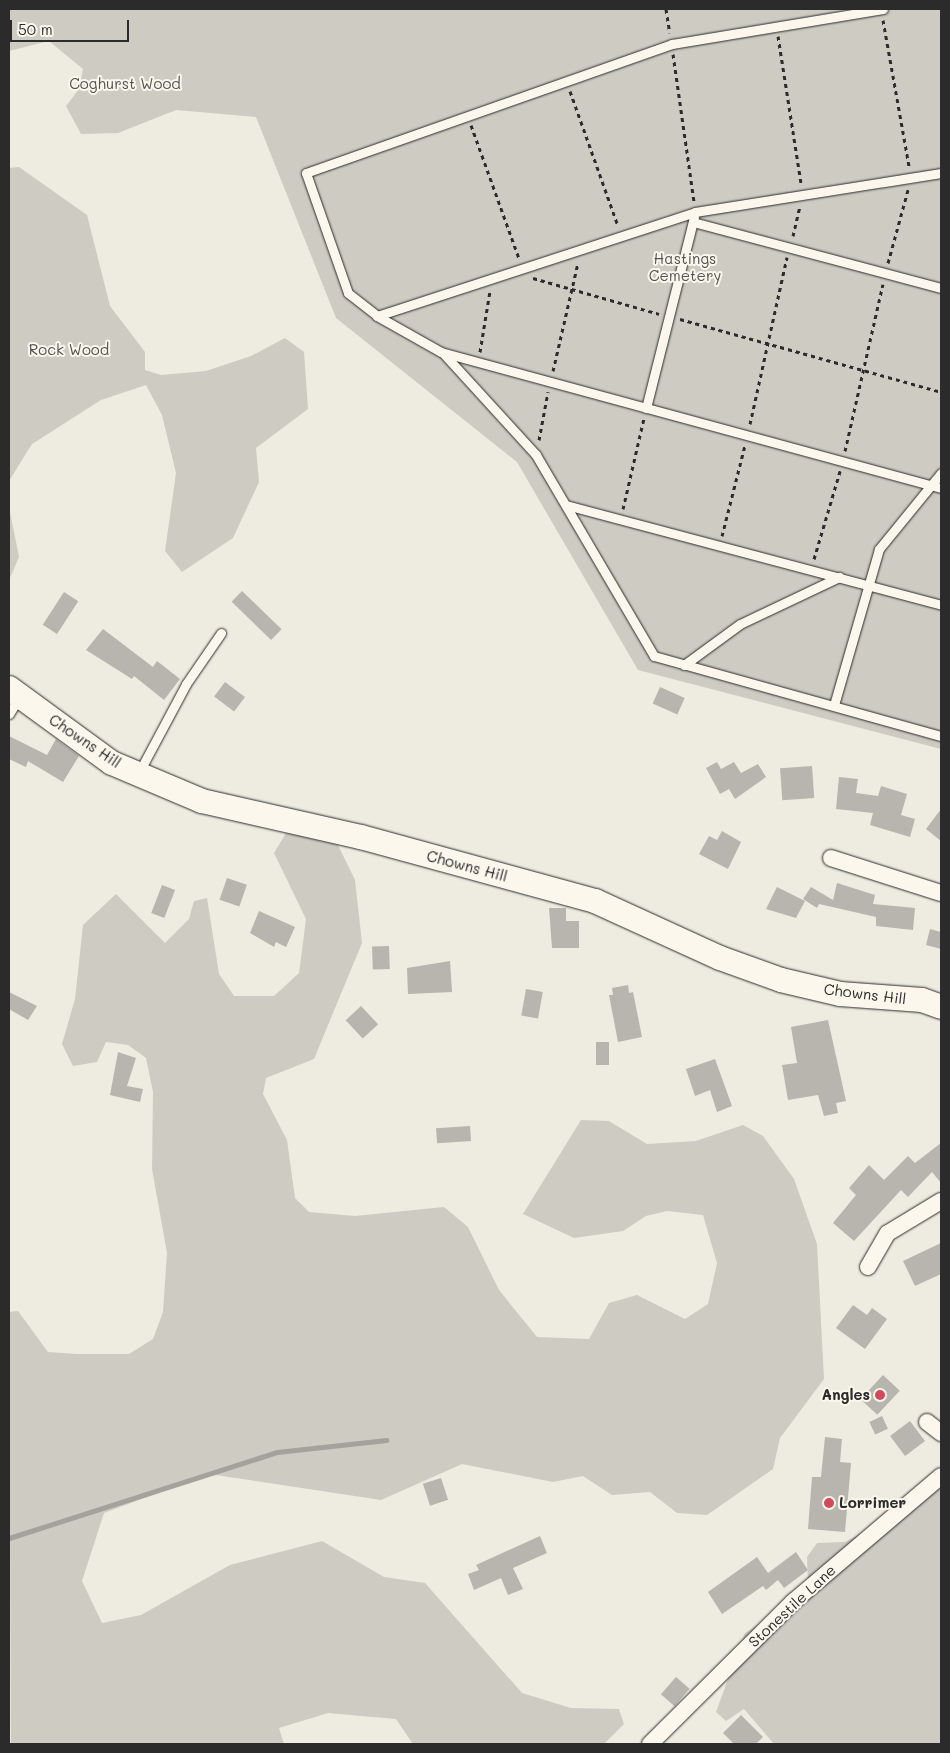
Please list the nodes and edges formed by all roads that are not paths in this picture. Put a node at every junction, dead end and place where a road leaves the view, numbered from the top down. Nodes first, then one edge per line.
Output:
1 (882, 9) edge
2 (941, 173) edge
3 (695, 212) junction
4 (693, 222) junction
5 (941, 288) edge
6 (377, 316) junction
7 (441, 352) junction
8 (646, 408) junction
9 (941, 473) edge
10 (937, 487) edge
11 (566, 505) junction
12 (839, 577) junction
13 (869, 585) junction
14 (941, 605) edge
15 (221, 632) dead end
16 (684, 665) junction
17 (12, 699) edge
18 (834, 705) junction
19 (941, 736) edge
20 (138, 774) junction
21 (831, 858) dead end
22 (941, 893) edge
23 (941, 1007) edge
24 (941, 1201) edge
25 (868, 1267) dead end
26 (926, 1422) dead end
27 (941, 1433) edge
28 (941, 1476) edge
29 (650, 1744) edge

1 - 6 lane
2 - 3 lane
3 - 4 lane
3 - 6 lane
4 - 5 lane
4 - 8 lane
6 - 7 lane
7 - 8 lane
7 - 11 lane
8 - 10 lane
9 - 10 lane
10 - 13 lane
11 - 12 lane
11 - 16 lane
12 - 13 lane
12 - 16 lane
13 - 14 lane
13 - 18 lane
15 - 20 lane
16 - 18 lane
17 - 20 street, Chowns Hill
18 - 19 lane
20 - 23 street, Chowns Hill
21 - 22 street
24 - 25 street
26 - 27 street
28 - 29 street, Stonestile Lane

